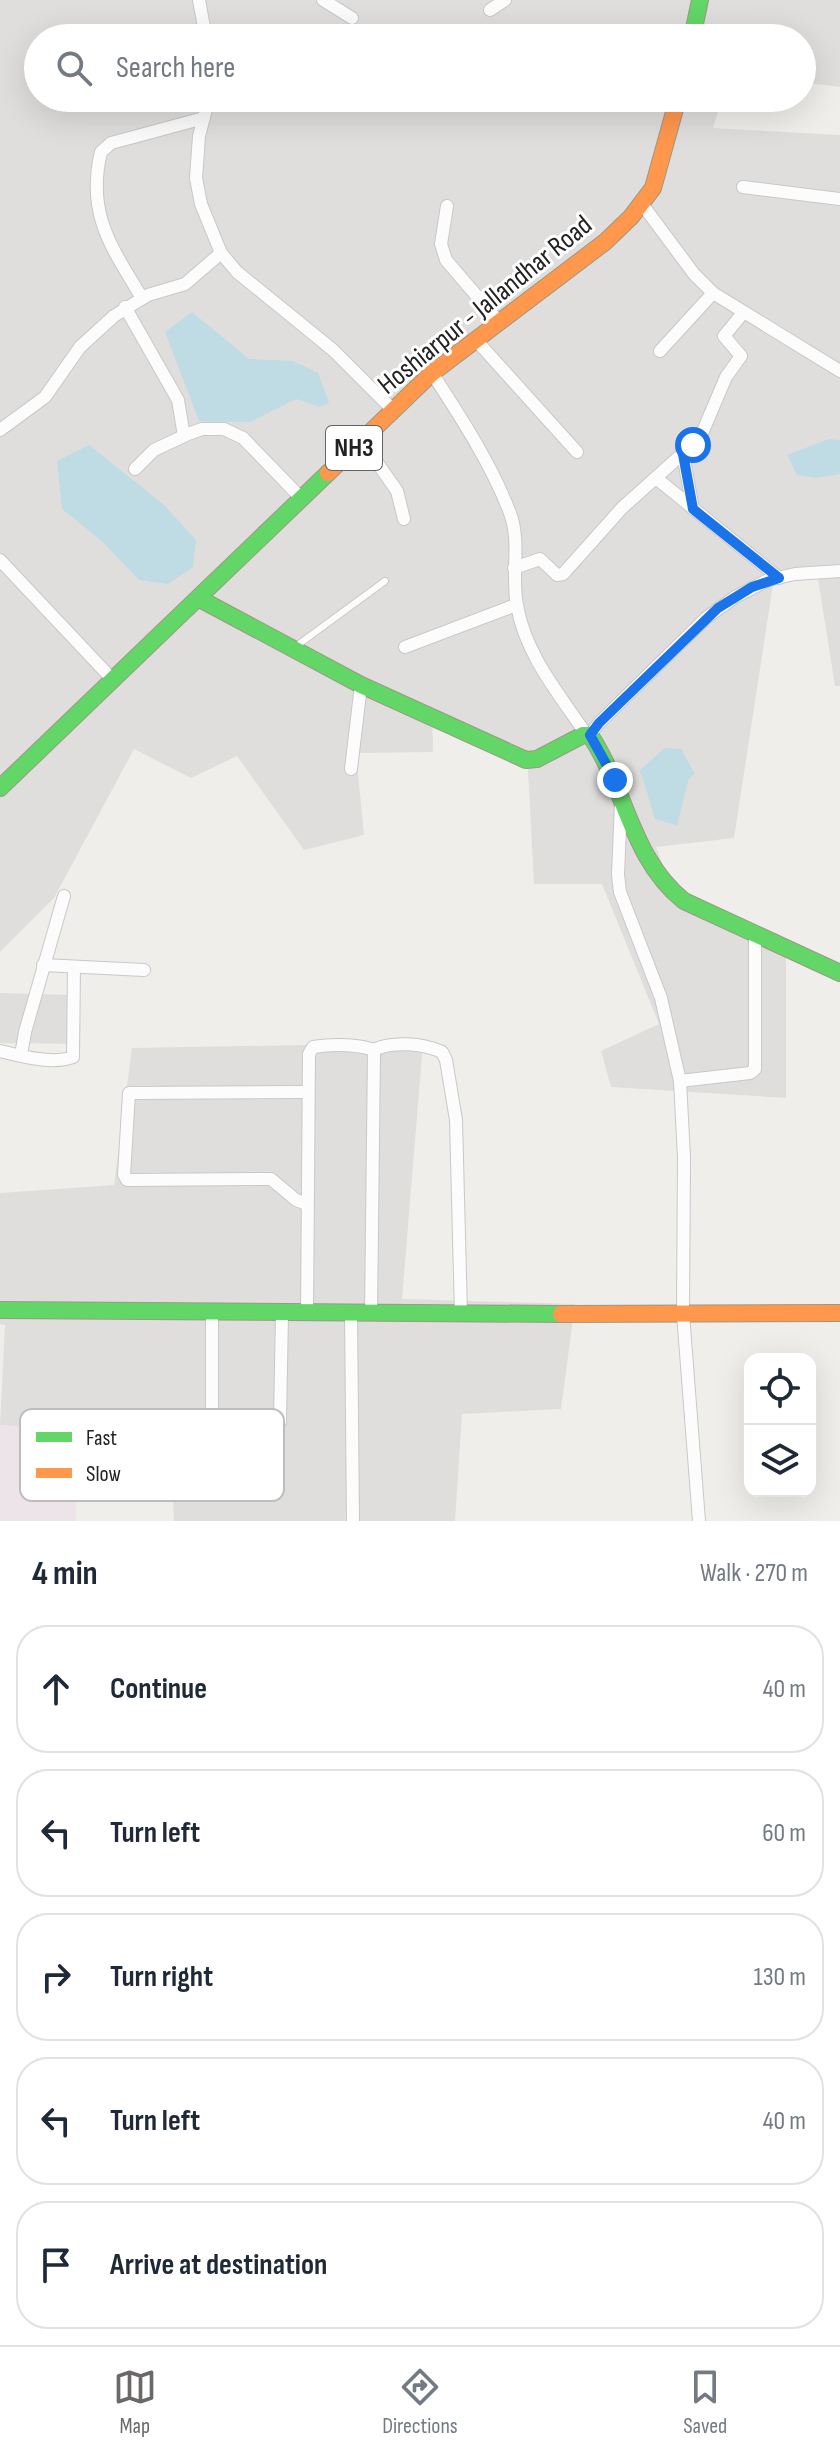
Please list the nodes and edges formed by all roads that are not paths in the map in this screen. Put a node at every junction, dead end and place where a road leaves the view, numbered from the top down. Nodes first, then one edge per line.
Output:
1 (199, 0) edge
2 (323, 0) edge
3 (505, 0) edge
4 (700, 0) edge
5 (490, 10) dead end
6 (352, 18) dead end
7 (203, 24) edge
8 (695, 24) edge
9 (206, 112) edge
10 (674, 112) edge
11 (204, 118) junction
12 (743, 187) dead end
13 (840, 199) edge
14 (642, 204) junction
15 (447, 206) dead end
16 (221, 253) junction
17 (713, 293) junction
18 (142, 298) junction
19 (125, 307) junction
20 (743, 313) junction
21 (499, 322) junction
22 (476, 340) junction
23 (660, 351) dead end
24 (840, 371) edge
25 (432, 373) junction
26 (394, 411) junction
27 (0, 430) edge
28 (184, 436) junction
29 (362, 441) junction
30 (577, 452) dead end
31 (683, 454) junction
32 (135, 469) dead end
33 (656, 478) junction
34 (302, 499) junction
35 (693, 509) junction
36 (404, 519) dead end
37 (0, 560) edge
38 (514, 568) junction
39 (840, 571) edge
40 (779, 578) junction
41 (385, 581) dead end
42 (198, 598) junction
43 (516, 605) junction
44 (405, 647) dead end
45 (292, 649) junction
46 (113, 680) junction
47 (361, 685) junction
48 (588, 735) junction
49 (351, 769) dead end
50 (0, 788) edge
51 (621, 792) junction
52 (64, 896) dead end
53 (755, 934) junction
54 (43, 965) junction
55 (74, 967) junction
56 (144, 970) dead end
57 (840, 973) edge
58 (373, 1050) junction
59 (0, 1051) edge
60 (21, 1055) junction
61 (680, 1081) junction
62 (307, 1092) junction
63 (307, 1204) junction
64 (0, 1310) edge
65 (212, 1313) junction
66 (282, 1313) junction
67 (307, 1313) junction
68 (351, 1313) junction
69 (840, 1313) edge
70 (371, 1314) junction
71 (461, 1314) junction
72 (683, 1314) junction
73 (212, 1409) edge
74 (280, 1409) edge
75 (353, 1521) edge
76 (699, 1521) edge

1 - 7 street
2 - 6 street
3 - 5 street
4 - 8 main road
9 - 11 street
10 - 14 main road, Hoshiarpur - Jallandhar Road / NH3
11 - 16 street
11 - 18 street
12 - 13 street
14 - 17 street
14 - 21 main road, Hoshiarpur - Jallandhar Road / NH3
15 - 21 street
16 - 18 street
16 - 26 street
17 - 20 street
17 - 23 street
18 - 19 street
19 - 27 street
19 - 28 street
20 - 24 street
20 - 31 street
21 - 22 main road, Hoshiarpur - Jallandhar Road / NH3
22 - 25 main road, Hoshiarpur - Jallandhar Road / NH3
22 - 30 street
25 - 26 main road, Hoshiarpur - Jallandhar Road / NH3
25 - 38 street
26 - 29 main road, Hoshiarpur - Jallandhar Road / NH3
28 - 32 street
28 - 34 street
29 - 34 main road, Hoshiarpur - Jallandhar Road / NH3
29 - 36 street
31 - 33 street
31 - 35 street
33 - 35 street
33 - 38 street
34 - 42 main road, Hoshiarpur - Jallandhar Road / NH3
35 - 40 street
37 - 46 street
38 - 43 street
39 - 40 street
40 - 48 street
41 - 45 lane
42 - 45 main road
42 - 46 main road, Hoshiarpur - Jallandhar Road / NH3
43 - 44 street
43 - 48 street
45 - 47 main road
46 - 50 main road, Hoshiarpur - Jallandhar Road / NH3
47 - 48 main road
47 - 49 street
48 - 51 main road
51 - 53 main road
51 - 61 street
52 - 54 street
53 - 57 main road
53 - 61 street
54 - 55 street
54 - 60 street
55 - 56 street
55 - 60 street
58 - 62 street
58 - 70 street
58 - 71 street
59 - 60 street
61 - 72 street
62 - 63 street
62 - 63 street
63 - 67 street
64 - 65 main road
65 - 66 main road
65 - 73 street
66 - 67 main road
66 - 74 street
67 - 68 main road
68 - 70 main road
68 - 75 street
69 - 72 main road
70 - 71 main road
71 - 72 main road
72 - 76 street

